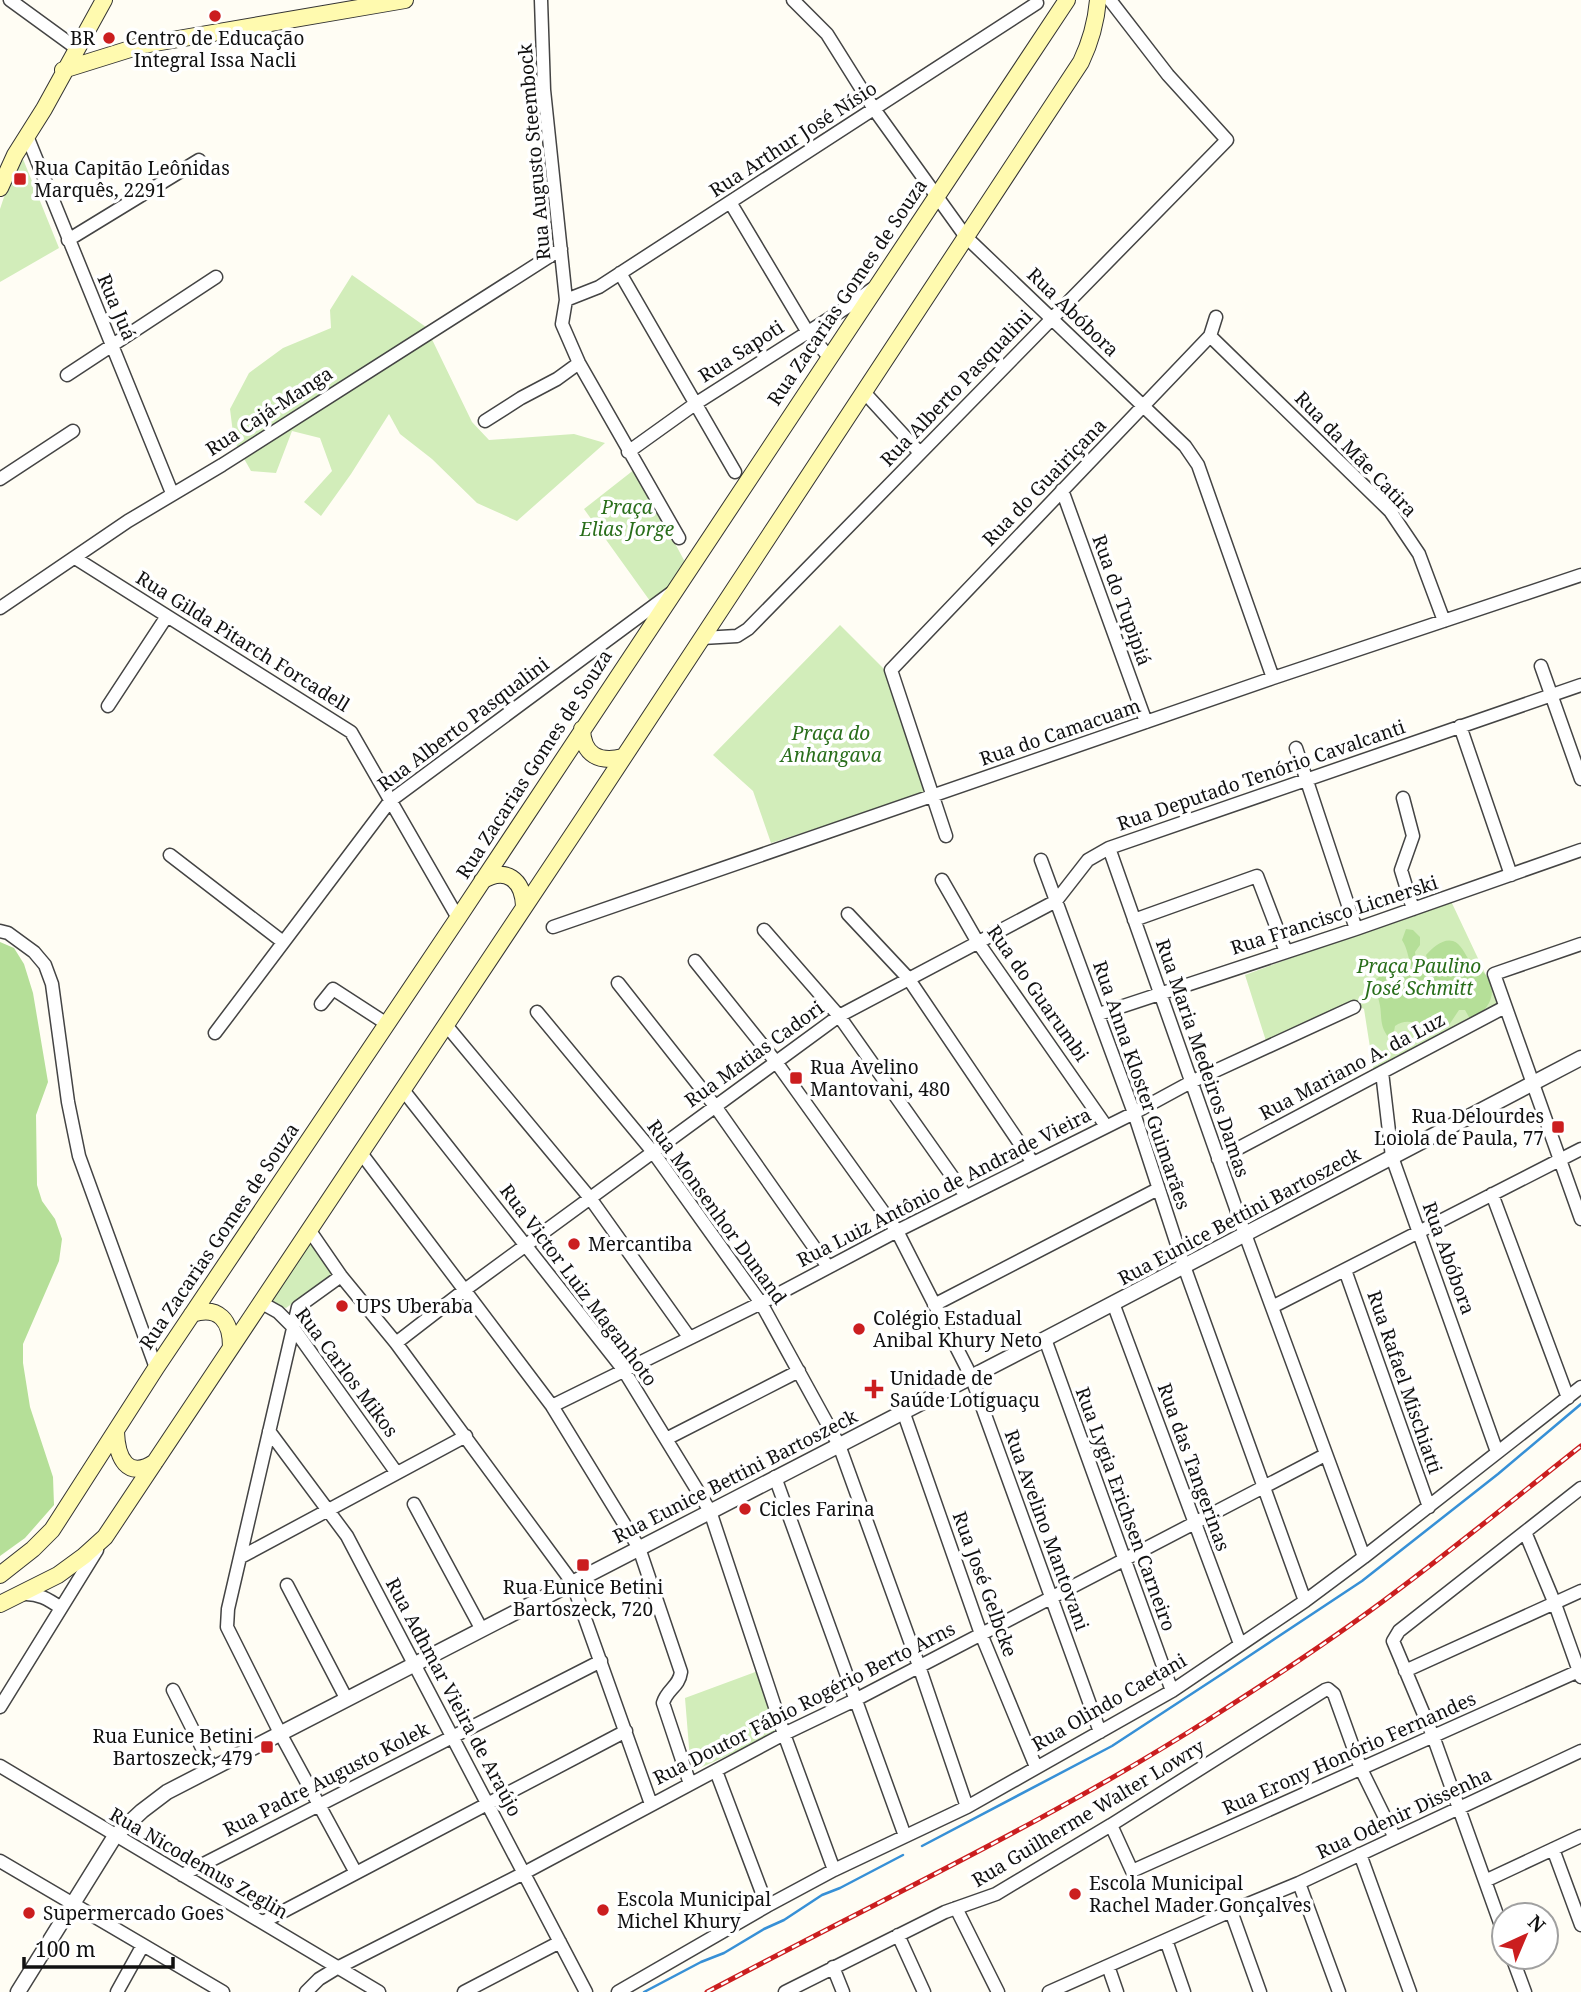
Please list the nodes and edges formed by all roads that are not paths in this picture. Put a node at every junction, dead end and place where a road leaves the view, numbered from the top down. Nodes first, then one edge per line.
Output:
1 (10, 0) edge
2 (104, 0) edge
3 (405, 0) edge
4 (541, 0) edge
5 (793, 0) edge
6 (1067, 0) edge
7 (1098, 0) edge
8 (1110, 0) edge
9 (1037, 3) dead end
10 (78, 46) junction
11 (104, 58) junction
12 (63, 71) junction
13 (44, 109) junction
14 (874, 109) junction
15 (27, 136) junction
16 (199, 160) dead end
17 (0, 188) edge
18 (935, 197) junction
19 (730, 202) junction
20 (966, 237) junction
21 (68, 240) junction
22 (561, 249) junction
23 (620, 273) junction
24 (216, 277) dead end
25 (876, 286) junction
26 (566, 300) junction
27 (1216, 317) dead end
28 (1051, 318) junction
29 (807, 331) junction
30 (1210, 336) junction
31 (113, 346) junction
32 (829, 357) junction
33 (579, 363) junction
34 (67, 375) dead end
35 (864, 392) junction
36 (695, 404) junction
37 (1143, 406) junction
38 (485, 421) dead end
39 (73, 431) dead end
40 (628, 452) junction
41 (920, 453) junction
42 (735, 472) dead end
43 (0, 479) edge
44 (1062, 490) junction
45 (173, 493) junction
46 (679, 538) dead end
47 (75, 558) junction
48 (1581, 575) edge
49 (674, 591) junction
50 (0, 608) edge
51 (167, 616) junction
52 (1444, 621) junction
53 (623, 629) junction
54 (702, 638) junction
55 (641, 639) junction
56 (1541, 666) dead end
57 (1273, 678) junction
58 (1581, 685) edge
59 (1552, 695) junction
60 (108, 706) dead end
61 (1146, 723) junction
62 (1460, 726) junction
63 (582, 729) junction
64 (1296, 748) dead end
65 (624, 757) junction
66 (1306, 778) junction
67 (1581, 779) edge
68 (933, 796) junction
69 (1403, 798) dead end
70 (390, 801) junction
71 (946, 836) dead end
72 (1109, 848) junction
73 (1581, 850) edge
74 (170, 855) dead end
75 (1041, 860) dead end
76 (1511, 875) junction
77 (942, 880) dead end
78 (482, 881) junction
79 (1056, 901) junction
80 (524, 906) junction
81 (1413, 909) junction
82 (848, 914) dead end
83 (458, 918) junction
84 (1134, 920) junction
85 (553, 927) dead end
86 (1356, 929) junction
87 (764, 930) dead end
88 (0, 931) edge
89 (977, 941) junction
90 (283, 942) junction
91 (1581, 944) edge
92 (1286, 952) junction
93 (695, 961) dead end
94 (908, 978) junction
95 (618, 983) dead end
96 (1160, 994) junction
97 (321, 1004) dead end
98 (1354, 1007) dead end
99 (1505, 1007) junction
100 (537, 1012) dead end
101 (1099, 1014) junction
102 (839, 1016) junction
103 (387, 1024) junction
104 (446, 1025) junction
105 (215, 1033) dead end
106 (1581, 1058) edge
107 (776, 1062) junction
108 (1382, 1072) junction
109 (1191, 1082) junction
110 (1533, 1083) junction
111 (403, 1090) junction
112 (715, 1106) junction
113 (1134, 1113) junction
114 (1106, 1126) junction
115 (1581, 1149) edge
116 (653, 1152) junction
117 (361, 1153) junction
118 (1392, 1157) junction
119 (1218, 1159) junction
120 (1559, 1159) junction
121 (1033, 1163) junction
122 (1158, 1189) junction
123 (1492, 1194) junction
124 (966, 1196) junction
125 (590, 1198) junction
126 (1581, 1219) edge
127 (310, 1231) junction
128 (897, 1231) junction
129 (1419, 1231) junction
130 (1245, 1234) junction
131 (527, 1244) junction
132 (1184, 1266) junction
133 (828, 1267) junction
134 (1345, 1269) junction
135 (341, 1276) junction
136 (466, 1289) junction
137 (260, 1302) junction
138 (761, 1303) junction
139 (1114, 1303) junction
140 (934, 1305) junction
141 (298, 1307) junction
142 (1272, 1307) junction
143 (278, 1311) junction
144 (192, 1314) junction
145 (292, 1326) junction
146 (689, 1337) junction
147 (1045, 1339) junction
148 (396, 1343) junction
149 (231, 1347) junction
150 (156, 1368) junction
151 (624, 1369) junction
152 (799, 1371) junction
153 (971, 1376) junction
154 (1581, 1387) edge
155 (1568, 1398) junction
156 (552, 1406) junction
157 (903, 1411) junction
158 (269, 1431) junction
159 (116, 1432) junction
160 (466, 1436) junction
161 (666, 1439) junction
162 (839, 1444) junction
163 (1497, 1452) junction
164 (1325, 1455) junction
165 (156, 1461) junction
166 (396, 1472) junction
167 (775, 1477) junction
168 (1262, 1487) junction
169 (1581, 1488) edge
170 (414, 1504) dead end
171 (1429, 1507) junction
172 (327, 1509) junction
173 (710, 1511) junction
174 (1194, 1524) junction
175 (1525, 1532) junction
176 (105, 1537) junction
177 (639, 1548) junction
178 (242, 1556) junction
179 (1364, 1557) junction
180 (1124, 1561) junction
181 (0, 1575) edge
182 (572, 1582) junction
183 (287, 1585) dead end
184 (1581, 1591) edge
185 (18, 1594) junction
186 (1051, 1598) junction
187 (1306, 1601) junction
188 (0, 1604) edge
189 (1555, 1604) junction
190 (61, 1608) junction
191 (482, 1630) junction
192 (981, 1634) junction
193 (1240, 1644) junction
194 (601, 1661) junction
195 (414, 1663) junction
196 (919, 1666) junction
197 (1405, 1671) junction
198 (1580, 1673) edge
199 (173, 1690) dead end
200 (1172, 1691) junction
201 (346, 1699) junction
202 (855, 1700) junction
203 (0, 1707) edge
204 (626, 1731) junction
205 (1100, 1732) junction
206 (280, 1733) junction
207 (784, 1734) junction
208 (1433, 1736) junction
209 (453, 1737) junction
210 (1581, 1751) edge
211 (0, 1766) edge
212 (1036, 1767) junction
213 (212, 1768) junction
214 (1361, 1769) junction
215 (716, 1771) junction
216 (690, 1784) junction
217 (489, 1803) junction
218 (650, 1804) junction
219 (319, 1805) junction
220 (967, 1807) junction
221 (1460, 1807) junction
222 (1111, 1825) junction
223 (115, 1836) junction
224 (905, 1836) junction
225 (1581, 1836) edge
226 (1395, 1838) junction
227 (1553, 1849) junction
228 (1360, 1854) junction
229 (0, 1861) edge
230 (834, 1870) junction
231 (356, 1873) junction
232 (524, 1873) junction
233 (182, 1875) junction
234 (1485, 1881) junction
235 (1299, 1883) junction
236 (1492, 1901) edge
237 (72, 1904) junction
238 (767, 1906) junction
239 (956, 1908) junction
240 (1231, 1911) junction
241 (263, 1922) junction
242 (1581, 1925) edge
243 (898, 1935) junction
244 (1166, 1940) junction
245 (560, 1942) junction
246 (143, 1945) junction
247 (1108, 1966) junction
248 (833, 1967) junction
249 (337, 1968) junction
250 (1517, 1971) edge
251 (209, 1989) edge
252 (18, 1992) edge
253 (117, 1992) edge
254 (223, 1992) edge
255 (306, 1992) edge
256 (379, 1992) edge
257 (464, 1992) edge
258 (586, 1992) edge
259 (618, 1992) edge
260 (785, 1992) edge
261 (844, 1992) edge
262 (924, 1992) edge
263 (998, 1992) edge
264 (1049, 1992) edge
265 (1117, 1992) edge
266 (1184, 1992) edge
267 (1260, 1992) edge
268 (1339, 1992) edge
269 (1410, 1992) edge
270 (1525, 1992) edge

1 - 10 street
2 - 10 main road
3 - 11 main road
4 - 22 street, Rua Augusto Steembock
5 - 14 street, Rua Abóbora
6 - 18 main road, Rua Zacarias Gomes de Souza
7 - 20 main road
8 - 28 street, Rua Alberto Pasqualini
9 - 14 street, Rua Arthur José Nísio
10 - 11 main road
10 - 12 main road
11 - 12 main road
11 - 13 main road
12 - 13 main road
13 - 15 main road
14 - 18 street, Rua Abóbora
14 - 19 street, Rua Arthur José Nísio
15 - 17 main road
15 - 21 street, Rua Juá
16 - 21 street
18 - 20 street, Rua Abóbora
18 - 25 main road, Rua Zacarias Gomes de Souza
19 - 23 street, Rua Arthur José Nísio
19 - 29 street
20 - 28 street, Rua Abóbora
20 - 35 main road
21 - 31 street, Rua Juá
22 - 26 street, Rua Augusto Steembock
22 - 45 street, Rua Cajá-Manga
23 - 26 street, Rua Arthur José Nísio
23 - 36 street
24 - 31 street
25 - 29 street, Rua Sapoti
25 - 32 main road, Rua Zacarias Gomes de Souza
26 - 33 street, Rua Augusto Steembock
27 - 30 street, Rua do Guairiçana
28 - 37 street, Rua Abóbora
28 - 41 street, Rua Alberto Pasqualini
29 - 32 street
29 - 36 street, Rua Sapoti
30 - 37 street, Rua do Guairiçana
30 - 52 street, Rua da Mãe Catira
31 - 34 street
31 - 45 street, Rua Juá
32 - 49 main road, Rua Zacarias Gomes de Souza
33 - 38 street
33 - 40 street, Rua Augusto Steembock
35 - 41 street
35 - 54 main road
36 - 40 street, Rua Sapoti
36 - 42 street
37 - 44 street, Rua do Guairiçana
37 - 57 street, Rua Abóbora
39 - 43 street
40 - 46 street, Rua Augusto Steembock
41 - 54 street, Rua Alberto Pasqualini
44 - 61 street, Rua do Tupipiá
44 - 68 street, Rua do Guairiçana
45 - 47 street, Rua Cajá-Manga
47 - 50 street, Rua Cajá-Manga
47 - 51 street, Rua Gilda Pitarch Forcadell
48 - 52 street, Rua do Camacuam
49 - 53 street, Rua Alberto Pasqualini
49 - 55 main road, Rua Zacarias Gomes de Souza
51 - 60 street
51 - 70 street, Rua Gilda Pitarch Forcadell
52 - 57 street, Rua do Camacuam
53 - 55 street
53 - 70 street, Rua Alberto Pasqualini
54 - 65 main road
55 - 63 main road, Rua Zacarias Gomes de Souza
56 - 59 street
57 - 61 street, Rua do Camacuam
58 - 59 street, Rua Deputado Tenório Cavalcanti
59 - 62 street, Rua Deputado Tenório Cavalcanti
59 - 67 street
61 - 68 street, Rua do Camacuam
62 - 66 street, Rua Deputado Tenório Cavalcanti
62 - 76 street
63 - 65 main road
63 - 78 main road, Rua Zacarias Gomes de Souza
64 - 66 street
65 - 80 main road
66 - 72 street, Rua Deputado Tenório Cavalcanti
66 - 86 street
68 - 71 street
68 - 85 street, Rua do Camacuam
69 - 81 street
70 - 83 street, Rua Gilda Pitarch Forcadell
70 - 90 street, Rua Alberto Pasqualini
72 - 79 street, Rua Deputado Tenório Cavalcanti
72 - 84 street, Rua Maria Medeiros Damas
73 - 76 street, Rua Francisco Licnerski
74 - 90 street
75 - 79 street, Rua Anna Kloster Guimarães
76 - 81 street, Rua Francisco Licnerski
77 - 89 street, Rua do Guarumbi
78 - 80 main road
78 - 83 main road, Rua Zacarias Gomes de Souza
79 - 89 street, Rua Deputado Tenório Cavalcanti
79 - 101 street, Rua Anna Kloster Guimarães
80 - 104 main road
81 - 86 street, Rua Francisco Licnerski
82 - 94 street
83 - 103 main road, Rua Zacarias Gomes de Souza
84 - 92 street
84 - 96 street, Rua Maria Medeiros Damas
86 - 92 street, Rua Francisco Licnerski
87 - 102 street
88 - 150 street
89 - 94 street, Rua Matias Cadori
89 - 114 street, Rua do Guarumbi
90 - 105 street, Rua Alberto Pasqualini
91 - 99 street
92 - 96 street, Rua Francisco Licnerski
93 - 107 street, Rua Avelino Mantovani
94 - 102 street, Rua Matias Cadori
94 - 121 street
95 - 112 street
96 - 101 street, Rua Francisco Licnerski
96 - 109 street, Rua Maria Medeiros Damas
97 - 103 street
98 - 109 street, Rua Luiz Antônio de Andrade Vieira
99 - 108 street, Rua Mariano A. da Luz
99 - 110 street
100 - 116 street, Rua Monsenhor Dunand
101 - 113 street, Rua Anna Kloster Guimarães
102 - 107 street, Rua Matias Cadori
102 - 124 street
103 - 144 main road, Rua Zacarias Gomes de Souza
104 - 111 main road
104 - 125 street
106 - 110 street, Rua Eunice Bettini Bartoszeck
107 - 112 street, Rua Matias Cadori
107 - 128 street, Rua Avelino Mantovani
108 - 118 street, Rua Abóbora
108 - 119 street, Rua Mariano A. da Luz
109 - 113 street, Rua Luiz Antônio de Andrade Vieira
109 - 119 street, Rua Maria Medeiros Damas
110 - 118 street, Rua Eunice Bettini Bartoszeck
110 - 120 street
111 - 117 main road
111 - 131 street, Rua Victor Luiz Maganhoto
112 - 116 street, Rua Matias Cadori
112 - 133 street
113 - 114 street, Rua Luiz Antônio de Andrade Vieira
113 - 122 street, Rua Anna Kloster Guimarães
114 - 121 street, Rua Luiz Antônio de Andrade Vieira
115 - 120 street
116 - 125 street, Rua Matias Cadori
116 - 138 street, Rua Monsenhor Dunand
117 - 127 main road
117 - 136 street
118 - 129 street, Rua Abóbora
118 - 130 street, Rua Eunice Bettini Bartoszeck
119 - 130 street, Rua Maria Medeiros Damas
120 - 123 street
120 - 126 street
121 - 124 street, Rua Luiz Antônio de Andrade Vieira
122 - 132 street, Rua Anna Kloster Guimarães
122 - 140 street
123 - 129 street
123 - 155 street
124 - 128 street, Rua Luiz Antônio de Andrade Vieira
125 - 131 street, Rua Matias Cadori
125 - 146 street
127 - 135 street
127 - 137 main road
128 - 133 street, Rua Luiz Antônio de Andrade Vieira
128 - 140 street, Rua Avelino Mantovani
129 - 134 street
129 - 163 street, Rua Abóbora
130 - 132 street, Rua Eunice Bettini Bartoszeck
130 - 142 street, Rua Maria Medeiros Damas
131 - 136 street, Rua Matias Cadori
131 - 151 street, Rua Victor Luiz Maganhoto
132 - 139 street, Rua Eunice Bettini Bartoszeck
132 - 168 street, Rua Anna Kloster Guimarães
133 - 138 street, Rua Luiz Antônio de Andrade Vieira
134 - 142 street
134 - 171 street, Rua Rafael Mischiatti
135 - 141 street
135 - 148 street
136 - 148 street, Rua Matias Cadori
136 - 156 street
137 - 143 street, Rua Carlos Mikos
137 - 149 main road
138 - 146 street, Rua Luiz Antônio de Andrade Vieira
138 - 152 street, Rua Monsenhor Dunand
139 - 147 street, Rua Eunice Bettini Bartoszeck
139 - 174 street, Rua das Tangerinas
140 - 153 street, Rua Avelino Mantovani
141 - 143 street
141 - 145 street
142 - 164 street, Rua Maria Medeiros Damas
143 - 145 street, Rua Carlos Mikos
144 - 149 main road
144 - 150 main road, Rua Zacarias Gomes de Souza
145 - 158 street
145 - 166 street, Rua Carlos Mikos
146 - 151 street, Rua Luiz Antônio de Andrade Vieira
147 - 153 street, Rua Eunice Bettini Bartoszeck
147 - 180 street, Rua Lygia Erichsen Carneiro
148 - 160 street
149 - 165 main road
150 - 159 main road, Rua Zacarias Gomes de Souza
151 - 156 street, Rua Luiz Antônio de Andrade Vieira
151 - 161 street, Rua Victor Luiz Maganhoto
152 - 161 street
152 - 162 street, Rua Monsenhor Dunand
153 - 157 street, Rua Eunice Bettini Bartoszeck
153 - 186 street, Rua Avelino Mantovani
154 - 155 street, Rua Olindo Caetani
155 - 163 street, Rua Olindo Caetani
156 - 177 street
157 - 162 street, Rua Eunice Bettini Bartoszeck
157 - 192 street, Rua José Gelbcke
158 - 172 street, Rua Adhmar Vieira de Araújo
158 - 178 street
159 - 165 main road
159 - 181 main road, Rua Zacarias Gomes de Souza
160 - 166 street
160 - 182 street
161 - 173 street, Rua Victor Luiz Maganhoto
162 - 167 street, Rua Eunice Bettini Bartoszeck
162 - 196 street, Rua Monsenhor Dunand
163 - 171 street, Rua Olindo Caetani
164 - 168 street, Rua Doutor Fábio Rogério Berto Arns
164 - 179 street, Rua Maria Medeiros Damas
165 - 176 main road
166 - 172 street
167 - 173 street, Rua Eunice Bettini Bartoszeck
167 - 202 street
168 - 174 street, Rua Doutor Fábio Rogério Berto Arns
168 - 187 street, Rua Anna Kloster Guimarães
169 - 175 street
170 - 191 street
171 - 179 street, Rua Olindo Caetani
172 - 178 street
172 - 195 street, Rua Adhmar Vieira de Araújo
173 - 177 street, Rua Eunice Bettini Bartoszeck
173 - 207 street, Rua Victor Luiz Maganhoto
174 - 180 street, Rua Doutor Fábio Rogério Berto Arns
174 - 193 street, Rua das Tangerinas
175 - 189 street
175 - 197 street
176 - 185 main road
176 - 190 street
177 - 182 street, Rua Eunice Bettini Bartoszeck
177 - 216 street
178 - 206 street
179 - 187 street, Rua Olindo Caetani
180 - 186 street, Rua Doutor Fábio Rogério Berto Arns
180 - 200 street, Rua Lygia Erichsen Carneiro
182 - 191 street, Rua Eunice Bettini Bartoszeck
182 - 194 street
183 - 201 street
184 - 189 street
185 - 188 main road
185 - 190 street
186 - 192 street, Rua Doutor Fábio Rogério Berto Arns
186 - 205 street, Rua Avelino Mantovani
187 - 193 street, Rua Olindo Caetani
189 - 197 street
189 - 198 street
190 - 203 street
191 - 195 street, Rua Eunice Bettini Bartoszeck
192 - 196 street, Rua Doutor Fábio Rogério Berto Arns
192 - 212 street, Rua José Gelbcke
193 - 200 street, Rua Olindo Caetani
194 - 204 street
194 - 209 street, Rua Padre Augusto Kolek
195 - 201 street, Rua Eunice Bettini Bartoszeck
195 - 209 street, Rua Adhmar Vieira de Araújo
196 - 202 street, Rua Doutor Fábio Rogério Berto Arns
196 - 220 street, Rua Monsenhor Dunand
197 - 208 street
198 - 208 street, Rua Erony Honório Fernandes
199 - 213 street
200 - 205 street, Rua Olindo Caetani
201 - 206 street, Rua Eunice Bettini Bartoszeck
202 - 207 street, Rua Doutor Fábio Rogério Berto Arns
202 - 224 street
204 - 217 street
204 - 218 street
205 - 212 street, Rua Olindo Caetani
206 - 213 street, Rua Eunice Bettini Bartoszeck
206 - 219 street
207 - 215 street, Rua Doutor Fábio Rogério Berto Arns
207 - 230 street, Rua Victor Luiz Maganhoto
208 - 214 street, Rua Erony Honório Fernandes
208 - 221 street
209 - 217 street, Rua Adhmar Vieira de Araújo
209 - 219 street, Rua Padre Augusto Kolek
210 - 221 street, Rua Odenir Dissenha
211 - 223 street, Rua Nicodemus Zeglin
212 - 220 street, Rua Olindo Caetani
213 - 223 street, Rua Eunice Bettini Bartoszeck
214 - 222 street, Rua Erony Honório Fernandes
214 - 222 street, Rua Guilherme Walter Lowry
214 - 226 street
215 - 216 street, Rua Doutor Fábio Rogério Berto Arns
215 - 238 street
216 - 218 street, Rua Doutor Fábio Rogério Berto Arns
217 - 231 street
217 - 232 street, Rua Adhmar Vieira de Araújo
218 - 232 street, Rua Doutor Fábio Rogério Berto Arns
219 - 231 street
219 - 233 street, Rua Padre Augusto Kolek
220 - 224 street, Rua Olindo Caetani
221 - 226 street, Rua Odenir Dissenha
221 - 234 street
222 - 239 street, Rua Guilherme Walter Lowry
223 - 233 street, Rua Nicodemus Zeglin
223 - 237 street, Rua Eunice Bettini Bartoszeck
224 - 230 street, Rua Olindo Caetani
225 - 227 street
226 - 228 street, Rua Odenir Dissenha
227 - 234 street
227 - 242 street
228 - 235 street, Rua Odenir Dissenha
228 - 269 street
229 - 237 street
230 - 238 street, Rua Olindo Caetani
231 - 241 street
232 - 245 street, Rua Adhmar Vieira de Araújo
232 - 249 street, Rua Doutor Fábio Rogério Berto Arns
233 - 241 street, Rua Nicodemus Zeglin
234 - 236 street
235 - 240 street, Rua Odenir Dissenha
235 - 268 street
237 - 246 street
237 - 252 street, Rua Eunice Bettini Bartoszeck
238 - 259 street, Rua Olindo Caetani
239 - 243 street, Rua Guilherme Walter Lowry
239 - 263 street
240 - 244 street, Rua Odenir Dissenha
240 - 267 street
241 - 249 street, Rua Nicodemus Zeglin
243 - 248 street, Rua Guilherme Walter Lowry
243 - 262 street
244 - 247 street, Rua Odenir Dissenha
244 - 266 street
245 - 257 street
245 - 258 street, Rua Adhmar Vieira de Araújo
246 - 251 street
246 - 253 street
247 - 264 street, Rua Odenir Dissenha
247 - 265 street
248 - 260 street, Rua Guilherme Walter Lowry
248 - 261 street
249 - 255 street, Rua Doutor Fábio Rogério Berto Arns
249 - 256 street, Rua Nicodemus Zeglin
250 - 270 street
251 - 254 street

